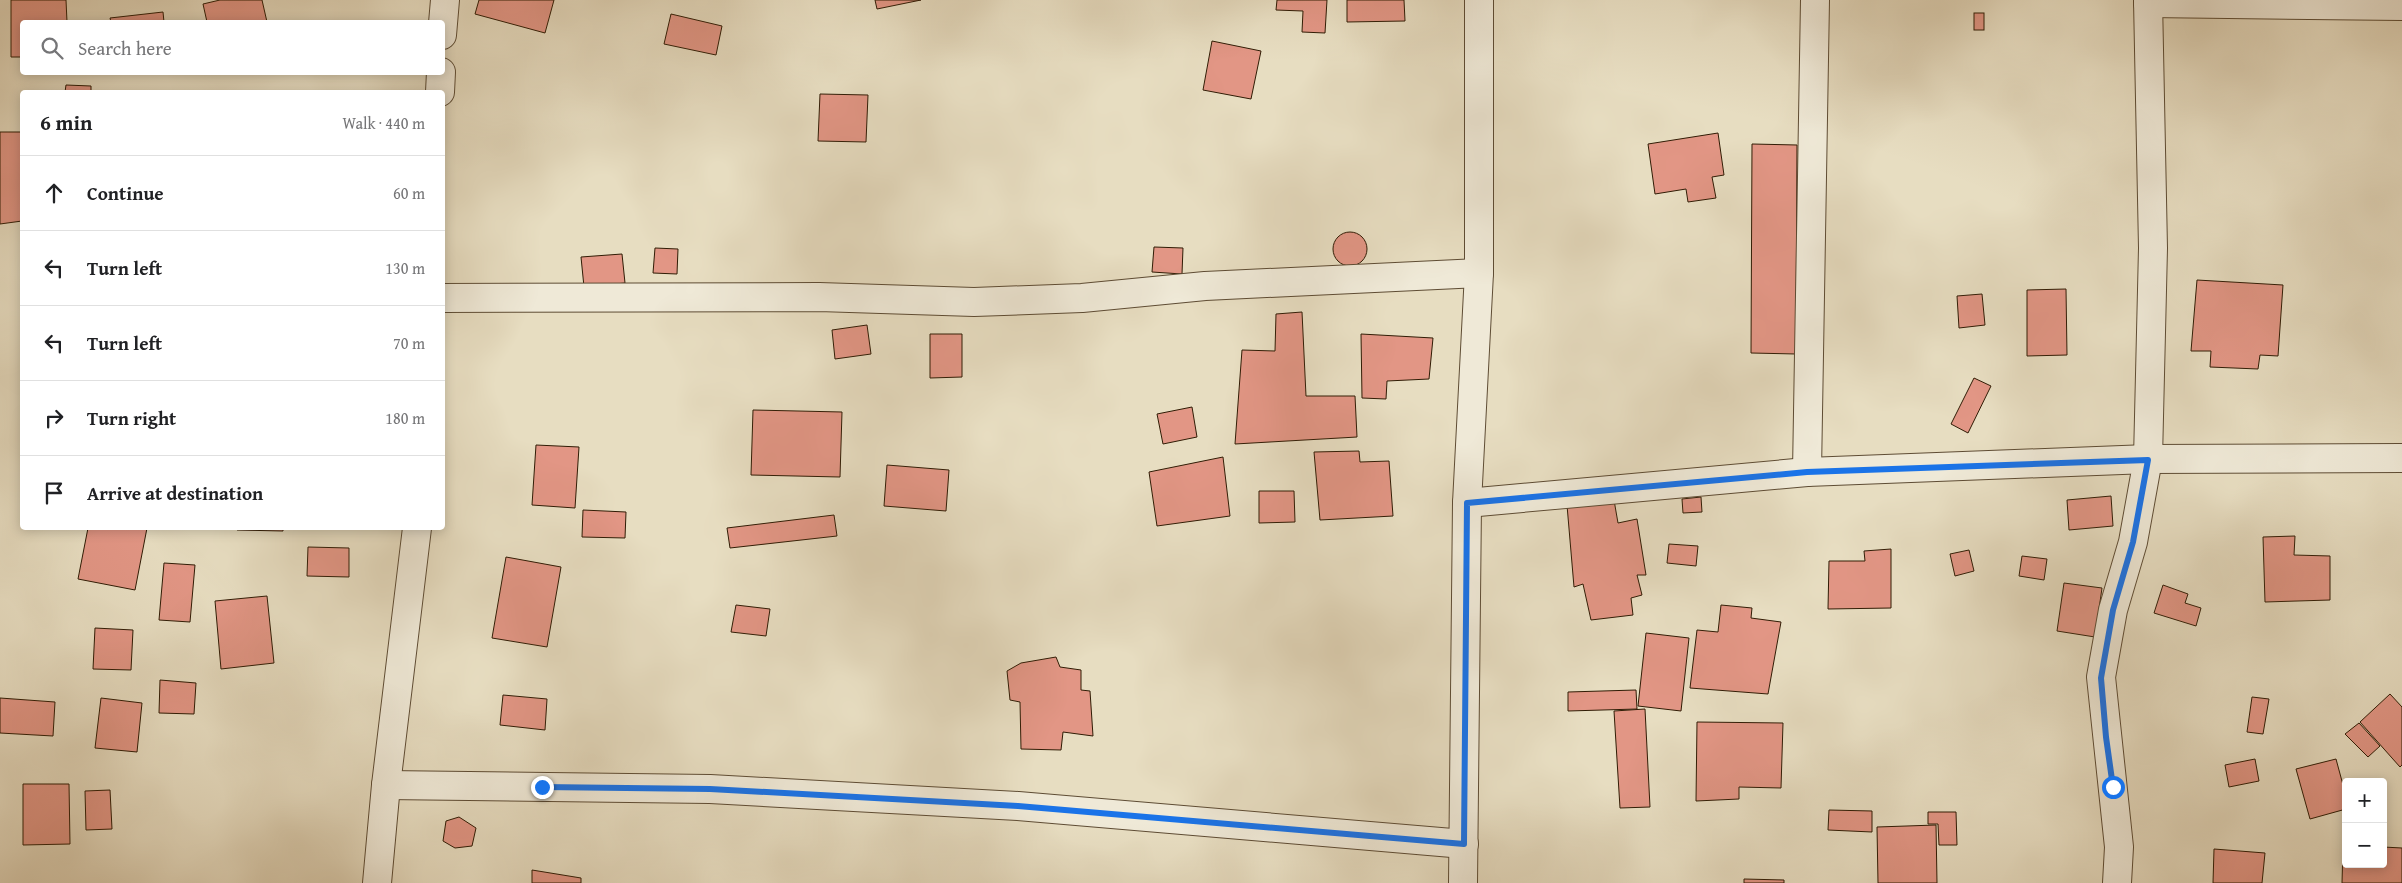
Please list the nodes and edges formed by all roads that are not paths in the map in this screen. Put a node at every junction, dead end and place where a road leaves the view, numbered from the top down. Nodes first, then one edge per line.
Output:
1 (445, 0) edge
2 (1478, 0) edge
3 (1816, 0) edge
4 (2148, 1) edge
5 (2402, 6) edge
6 (443, 20) edge
7 (441, 75) edge
8 (440, 90) edge
9 (1479, 273) junction
10 (445, 298) edge
11 (2402, 458) edge
12 (2148, 460) junction
13 (1807, 472) junction
14 (1467, 503) junction
15 (417, 530) edge
16 (386, 785) junction
17 (1464, 844) junction
18 (378, 883) edge
19 (1463, 883) edge
20 (2117, 883) edge

1 - 6 street
2 - 9 street
3 - 13 street
4 - 5 street
4 - 12 street
7 - 8 street
9 - 10 street
9 - 14 street
11 - 12 street
12 - 13 street
12 - 20 street
13 - 14 street
14 - 17 street
15 - 16 street
16 - 17 street
16 - 18 street
17 - 19 street

